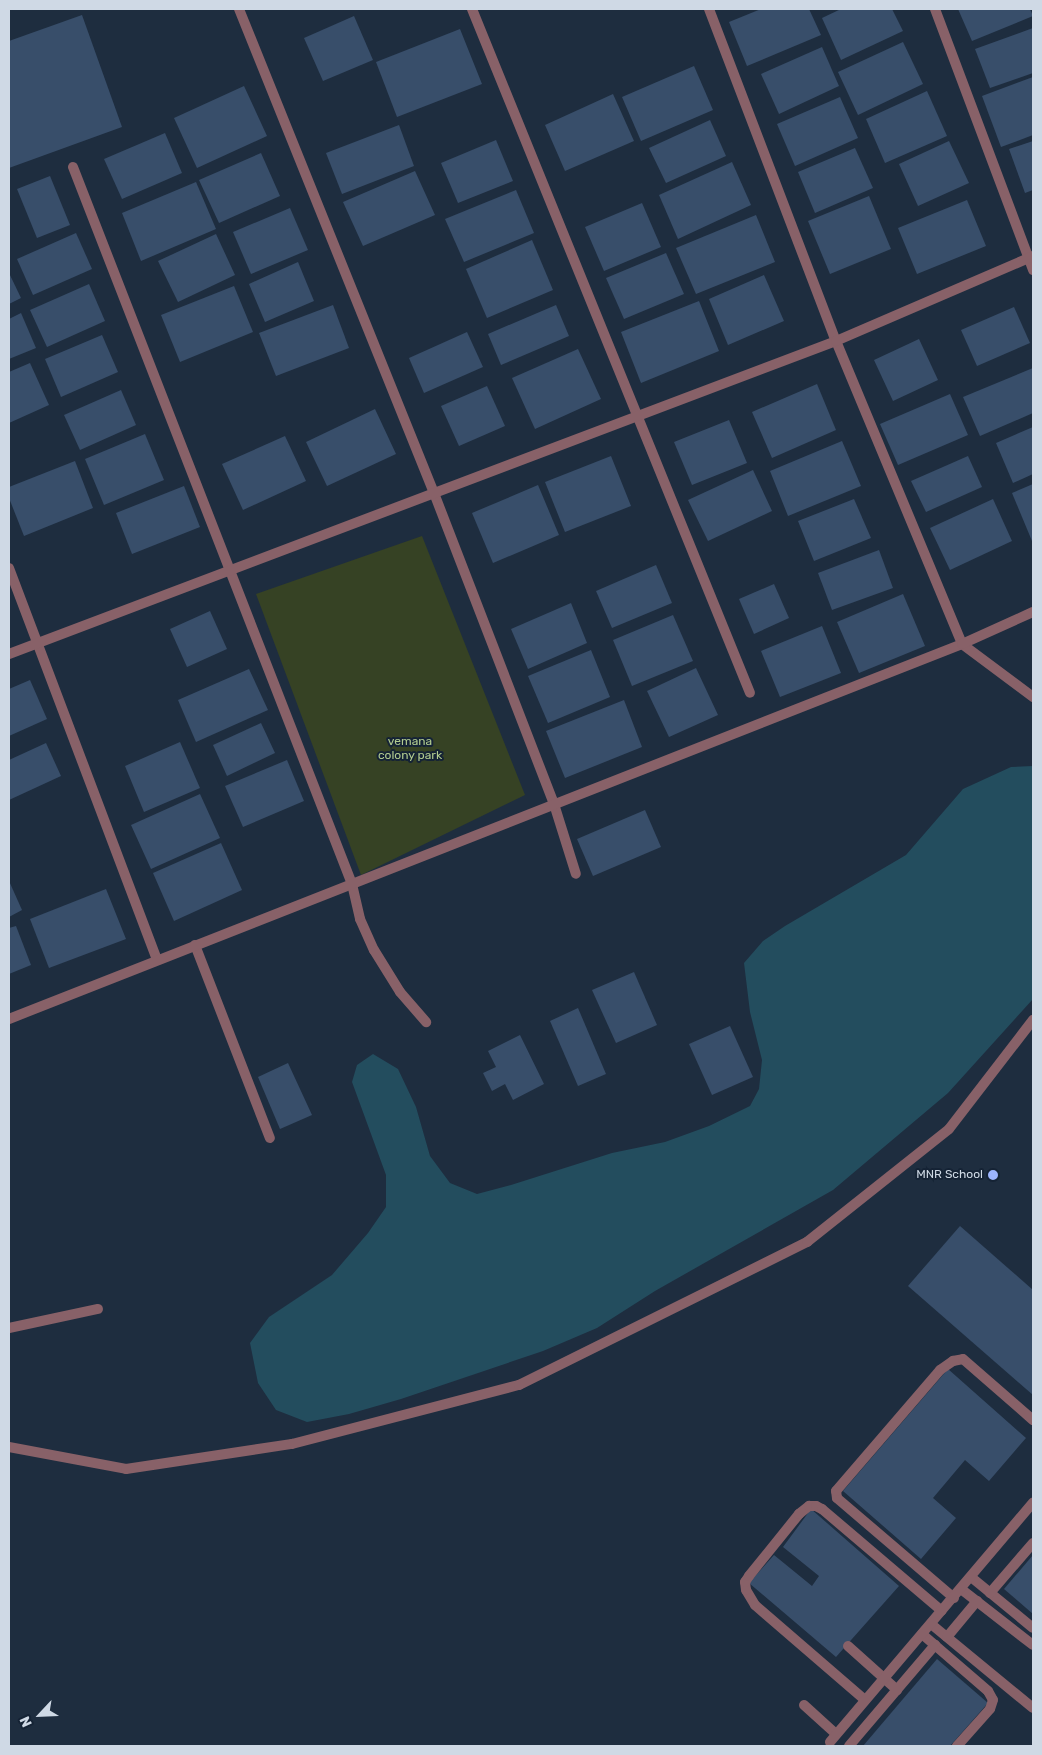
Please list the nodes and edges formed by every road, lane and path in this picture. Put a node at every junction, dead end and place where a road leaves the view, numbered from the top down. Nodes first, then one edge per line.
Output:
1 (239, 9) edge
2 (472, 9) edge
3 (709, 9) edge
4 (935, 9) edge
5 (73, 167) dead end
6 (1031, 257) edge
7 (1033, 270) edge
8 (836, 341) junction
9 (636, 417) junction
10 (434, 493) junction
11 (9, 568) edge
12 (230, 570) junction
13 (1033, 612) edge
14 (37, 643) junction
15 (962, 644) junction
16 (9, 654) edge
17 (750, 693) dead end
18 (1032, 696) edge
19 (554, 804) junction
20 (576, 874) dead end
21 (352, 884) junction
22 (195, 945) junction
23 (158, 960) junction
24 (9, 1019) edge
25 (1033, 1020) edge
26 (426, 1022) dead end
27 (270, 1138) dead end
28 (98, 1309) dead end
29 (9, 1328) edge
30 (1033, 1420) edge
31 (9, 1447) edge
32 (1033, 1503) edge
33 (1033, 1543) edge
34 (971, 1577) junction
35 (961, 1589) junction
36 (990, 1592) junction
37 (954, 1598) junction
38 (977, 1601) junction
39 (942, 1611) junction
40 (931, 1624) junction
41 (1033, 1628) edge
42 (922, 1634) junction
43 (947, 1637) junction
44 (1033, 1644) edge
45 (848, 1646) dead end
46 (935, 1646) junction
47 (884, 1678) junction
48 (876, 1688) junction
49 (897, 1690) junction
50 (865, 1700) junction
51 (889, 1700) junction
52 (804, 1705) dead end
53 (1033, 1708) edge
54 (833, 1738) junction
55 (840, 1746) edge
56 (849, 1746) edge
57 (957, 1746) edge

1 - 10 street
2 - 9 street
3 - 8 street
4 - 6 street
5 - 12 street
6 - 7 street
6 - 8 street
8 - 9 street
8 - 15 street
9 - 10 street
9 - 17 street
10 - 12 street
10 - 19 street
11 - 14 street
12 - 14 street
12 - 21 street
13 - 15 street
14 - 16 street
14 - 23 street
15 - 18 street
15 - 19 street
19 - 20 street
19 - 21 street
21 - 22 street
21 - 26 street
22 - 23 street
22 - 27 street
23 - 24 street
25 - 31 street
28 - 29 street
30 - 37 street
32 - 34 street
33 - 36 street
34 - 35 street
34 - 36 street
35 - 37 street
35 - 38 street
36 - 41 street
37 - 39 street
38 - 43 street
38 - 44 street
39 - 40 street
39 - 50 street
40 - 42 street
40 - 43 street
42 - 46 street
42 - 47 street
43 - 53 street
45 - 47 street
46 - 49 street
46 - 57 street
47 - 48 street
47 - 49 street
48 - 50 street
48 - 51 street
49 - 51 street
50 - 54 street
51 - 56 street
52 - 54 street
54 - 55 street

